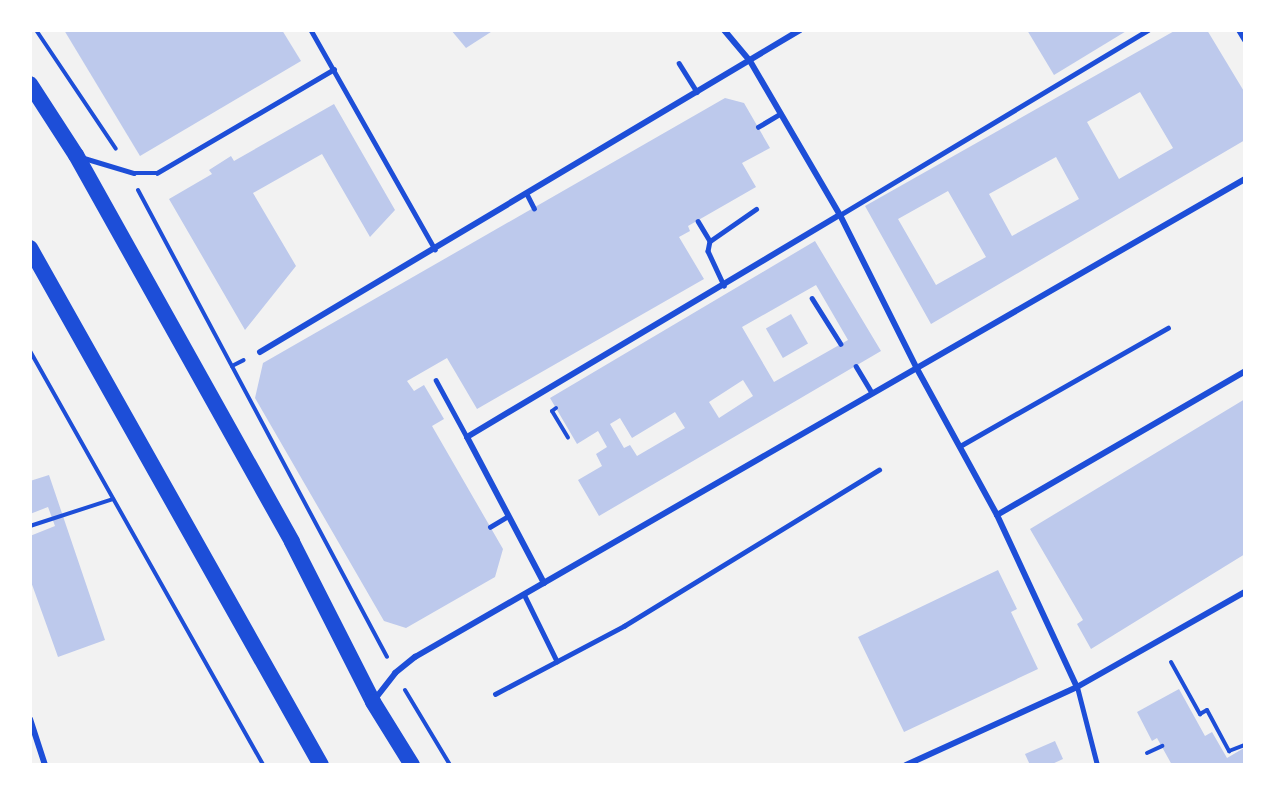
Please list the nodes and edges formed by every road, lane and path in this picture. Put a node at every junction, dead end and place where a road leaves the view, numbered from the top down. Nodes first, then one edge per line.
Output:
1 (36, 30) edge
2 (311, 30) edge
3 (724, 30) edge
4 (800, 30) edge
5 (1148, 30) edge
6 (1239, 30) edge
7 (1245, 40) edge
8 (750, 61) junction
9 (678, 63) dead end
10 (334, 69) junction
11 (30, 84) edge
12 (697, 92) junction
13 (780, 114) junction
14 (758, 127) dead end
15 (76, 155) junction
16 (129, 172) junction
17 (1245, 179) edge
18 (526, 194) junction
19 (534, 208) dead end
20 (756, 209) dead end
21 (840, 215) junction
22 (698, 221) dead end
23 (710, 241) junction
24 (30, 248) edge
25 (435, 249) junction
26 (724, 285) junction
27 (812, 298) dead end
28 (1168, 328) dead end
29 (841, 344) dead end
30 (30, 351) edge
31 (260, 352) dead end
32 (856, 366) dead end
33 (916, 367) junction
34 (1245, 371) edge
35 (436, 380) dead end
36 (872, 393) junction
37 (556, 408) dead end
38 (467, 437) junction
39 (568, 438) dead end
40 (960, 446) junction
41 (879, 470) dead end
42 (113, 499) junction
43 (997, 515) junction
44 (508, 516) junction
45 (30, 526) edge
46 (490, 527) dead end
47 (544, 584) junction
48 (1245, 592) edge
49 (524, 594) junction
50 (557, 661) junction
51 (1171, 662) dead end
52 (395, 673) junction
53 (1077, 687) junction
54 (495, 694) dead end
55 (373, 702) junction
56 (30, 719) edge
57 (1245, 745) edge
58 (1162, 746) dead end
59 (1148, 753) dead end
60 (45, 765) edge
61 (263, 765) edge
62 (321, 765) edge
63 (412, 765) edge
64 (450, 765) edge
65 (906, 765) edge
66 (1097, 765) edge

1 - 16 path
2 - 10 lane
3 - 8 street
4 - 8 street
5 - 21 lane
6 - 7 street
8 - 12 street
8 - 13 street
9 - 12 lane
10 - 16 lane
10 - 25 lane
11 - 15 highway
12 - 18 street
13 - 14 lane
13 - 21 street
15 - 16 lane
15 - 55 highway
16 - 52 path
17 - 33 street
18 - 19 lane
18 - 25 street
20 - 23 lane
21 - 26 street
21 - 33 street
22 - 23 lane
23 - 26 lane
24 - 62 highway
25 - 31 street
26 - 38 street
27 - 29 lane
28 - 40 lane
30 - 42 path
32 - 36 lane
33 - 36 street
33 - 40 street
34 - 43 street
35 - 38 lane
36 - 47 street
37 - 39 path
38 - 44 street
40 - 43 street
41 - 50 lane
42 - 45 path
42 - 61 path
43 - 53 street
44 - 46 lane
44 - 47 street
47 - 49 street
48 - 53 street
49 - 50 lane
49 - 52 street
50 - 54 lane
51 - 57 path
52 - 55 street
52 - 64 path
53 - 65 street
53 - 66 street
55 - 63 highway
56 - 60 street
58 - 59 path

